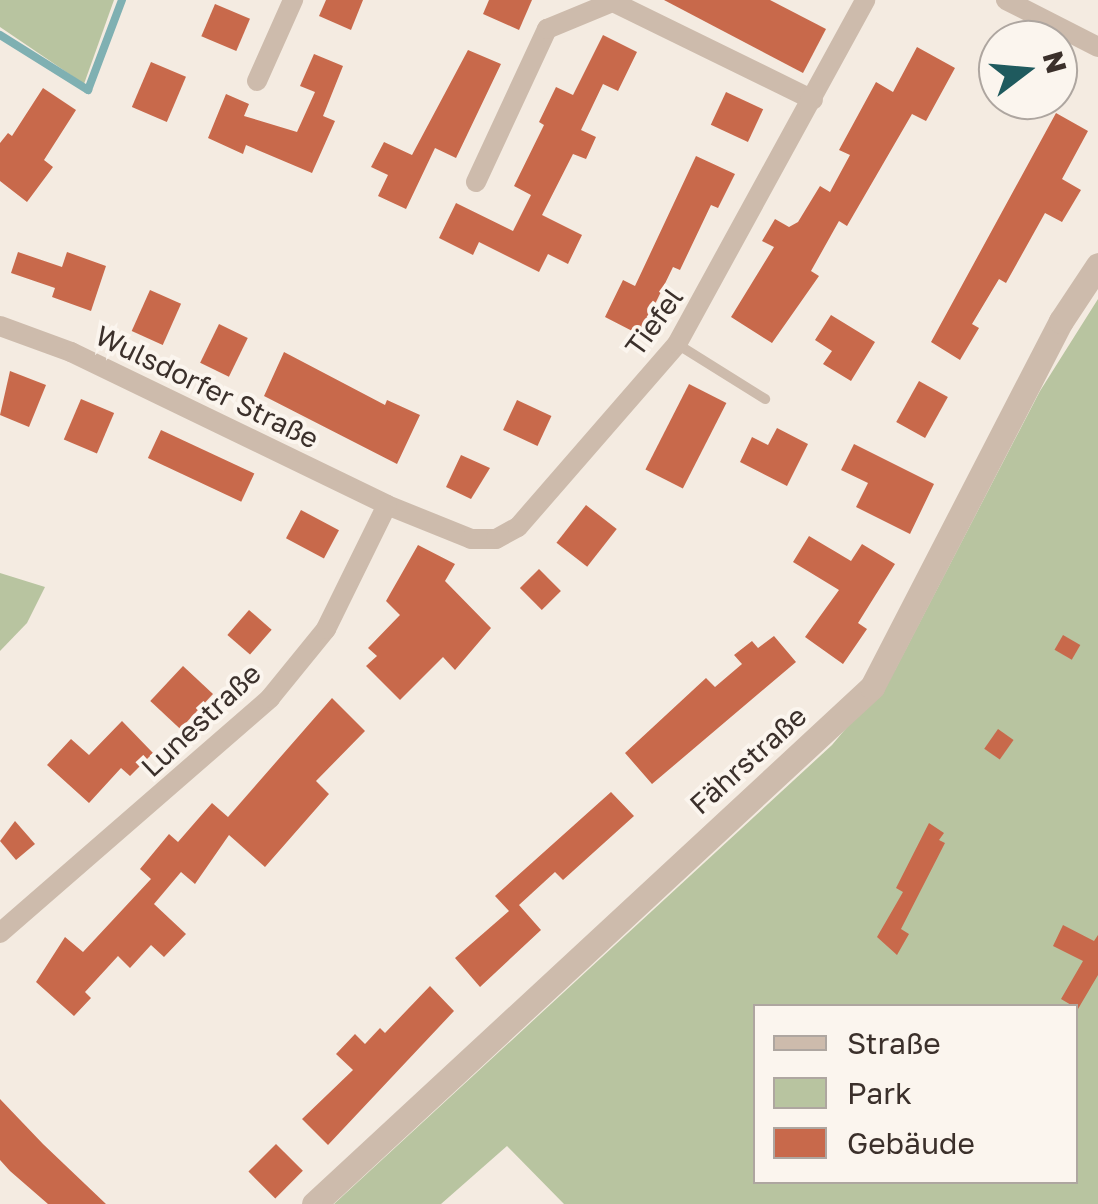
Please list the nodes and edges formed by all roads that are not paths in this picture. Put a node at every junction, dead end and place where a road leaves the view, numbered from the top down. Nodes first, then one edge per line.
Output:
1 (293, 0) edge
2 (864, 0) edge
3 (1006, 0) edge
4 (610, 2) edge
5 (1098, 47) edge
6 (257, 81) dead end
7 (813, 100) junction
8 (476, 182) dead end
9 (1098, 266) edge
10 (0, 326) edge
11 (677, 344) junction
12 (765, 399) dead end
13 (387, 505) junction
14 (0, 933) edge
15 (314, 1204) edge

1 - 6 street
2 - 7 street, Tiefel
3 - 5 street
4 - 7 street
4 - 8 street
7 - 11 street, Tiefel
9 - 15 street, Fährstraße
10 - 13 street, Wulsdorfer Straße
11 - 12 lane
11 - 13 street, Tiefel
13 - 14 street, Lunestraße

